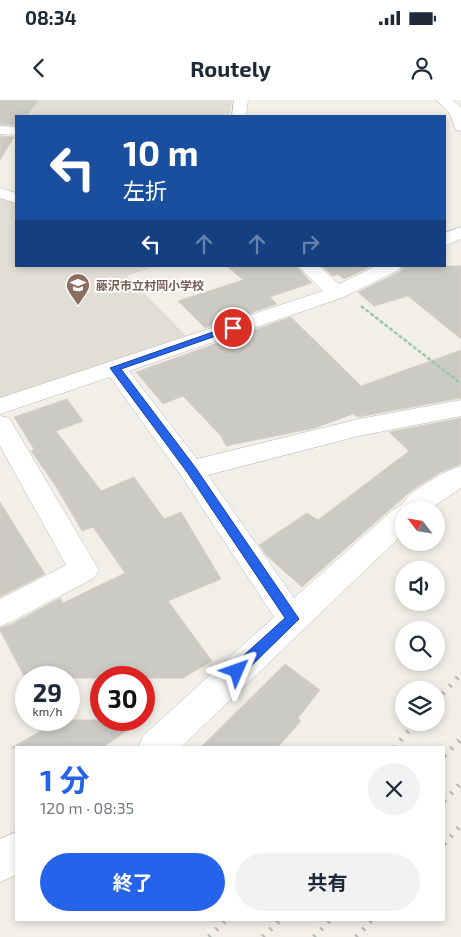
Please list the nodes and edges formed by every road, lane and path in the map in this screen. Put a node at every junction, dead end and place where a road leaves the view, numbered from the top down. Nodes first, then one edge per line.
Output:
1 (242, 100) edge
2 (443, 100) edge
3 (239, 115) edge
4 (461, 127) edge
5 (0, 130) edge
6 (15, 130) edge
7 (0, 193) edge
8 (15, 198) edge
9 (461, 232) edge
10 (446, 240) edge
11 (309, 267) edge
12 (390, 267) edge
13 (339, 292) junction
14 (115, 368) junction
15 (461, 384) edge
16 (0, 406) edge
17 (461, 408) edge
18 (0, 424) edge
19 (191, 470) junction
20 (461, 474) edge
21 (421, 501) edge
22 (395, 524) edge
23 (0, 613) edge
24 (292, 619) junction
25 (157, 746) edge
26 (15, 852) edge
27 (0, 863) edge

1 - 3 street
2 - 4 street
5 - 6 street
7 - 8 street
9 - 10 street
11 - 13 street
12 - 13 street
13 - 14 street
13 - 15 path
14 - 16 street
14 - 19 street
17 - 19 street
18 - 23 street
19 - 24 street
20 - 21 street
22 - 24 street
24 - 25 street
26 - 27 street

